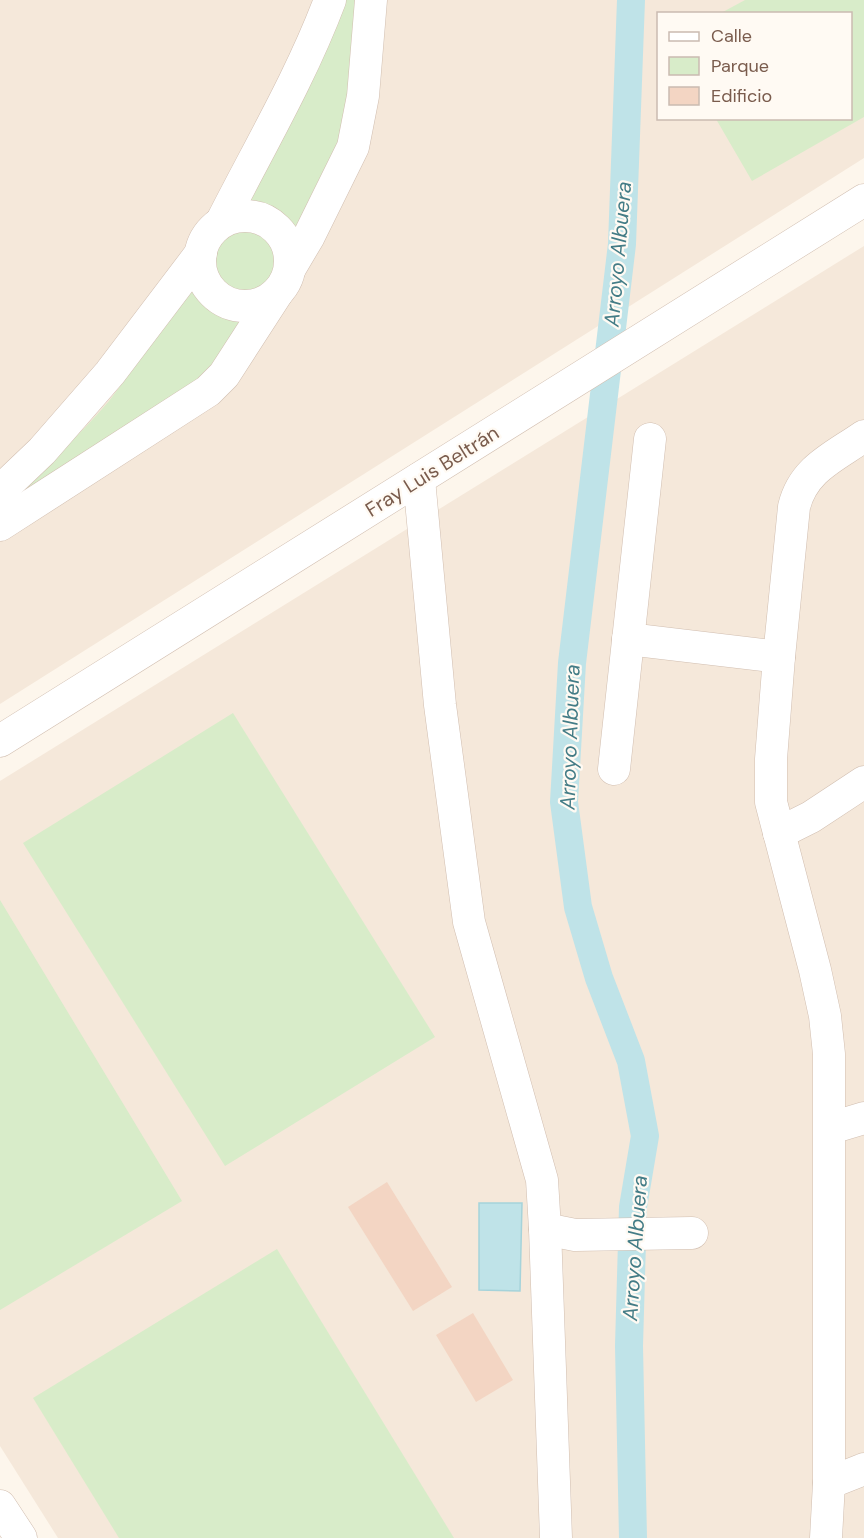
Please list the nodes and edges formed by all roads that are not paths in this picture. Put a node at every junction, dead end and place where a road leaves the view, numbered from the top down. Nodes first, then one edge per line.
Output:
1 (330, 0) edge
2 (371, 0) edge
3 (864, 200) edge
4 (222, 221) junction
5 (201, 253) junction
6 (284, 280) junction
7 (864, 436) edge
8 (650, 439) dead end
9 (419, 479) junction
10 (0, 491) edge
11 (0, 525) edge
12 (628, 639) junction
13 (779, 657) junction
14 (0, 741) edge
15 (614, 769) dead end
16 (864, 782) edge
17 (779, 833) junction
18 (864, 1118) edge
19 (831, 1128) junction
20 (560, 1232) junction
21 (692, 1233) dead end
22 (864, 1469) edge
23 (829, 1483) junction
24 (0, 1506) edge
25 (21, 1538) edge
26 (556, 1538) edge
27 (826, 1538) edge

1 - 4 street
2 - 6 street
3 - 9 street, Fray Luis Beltrán
4 - 5 street
4 - 6 street
5 - 6 street
5 - 10 street
6 - 11 street
7 - 13 street
8 - 12 street
9 - 14 street, Fray Luis Beltrán
9 - 20 street
12 - 13 street
12 - 15 street
13 - 17 street
16 - 17 street
17 - 19 street
18 - 19 street
19 - 23 street
20 - 21 street
20 - 26 street
22 - 23 street
23 - 27 street
24 - 25 street

